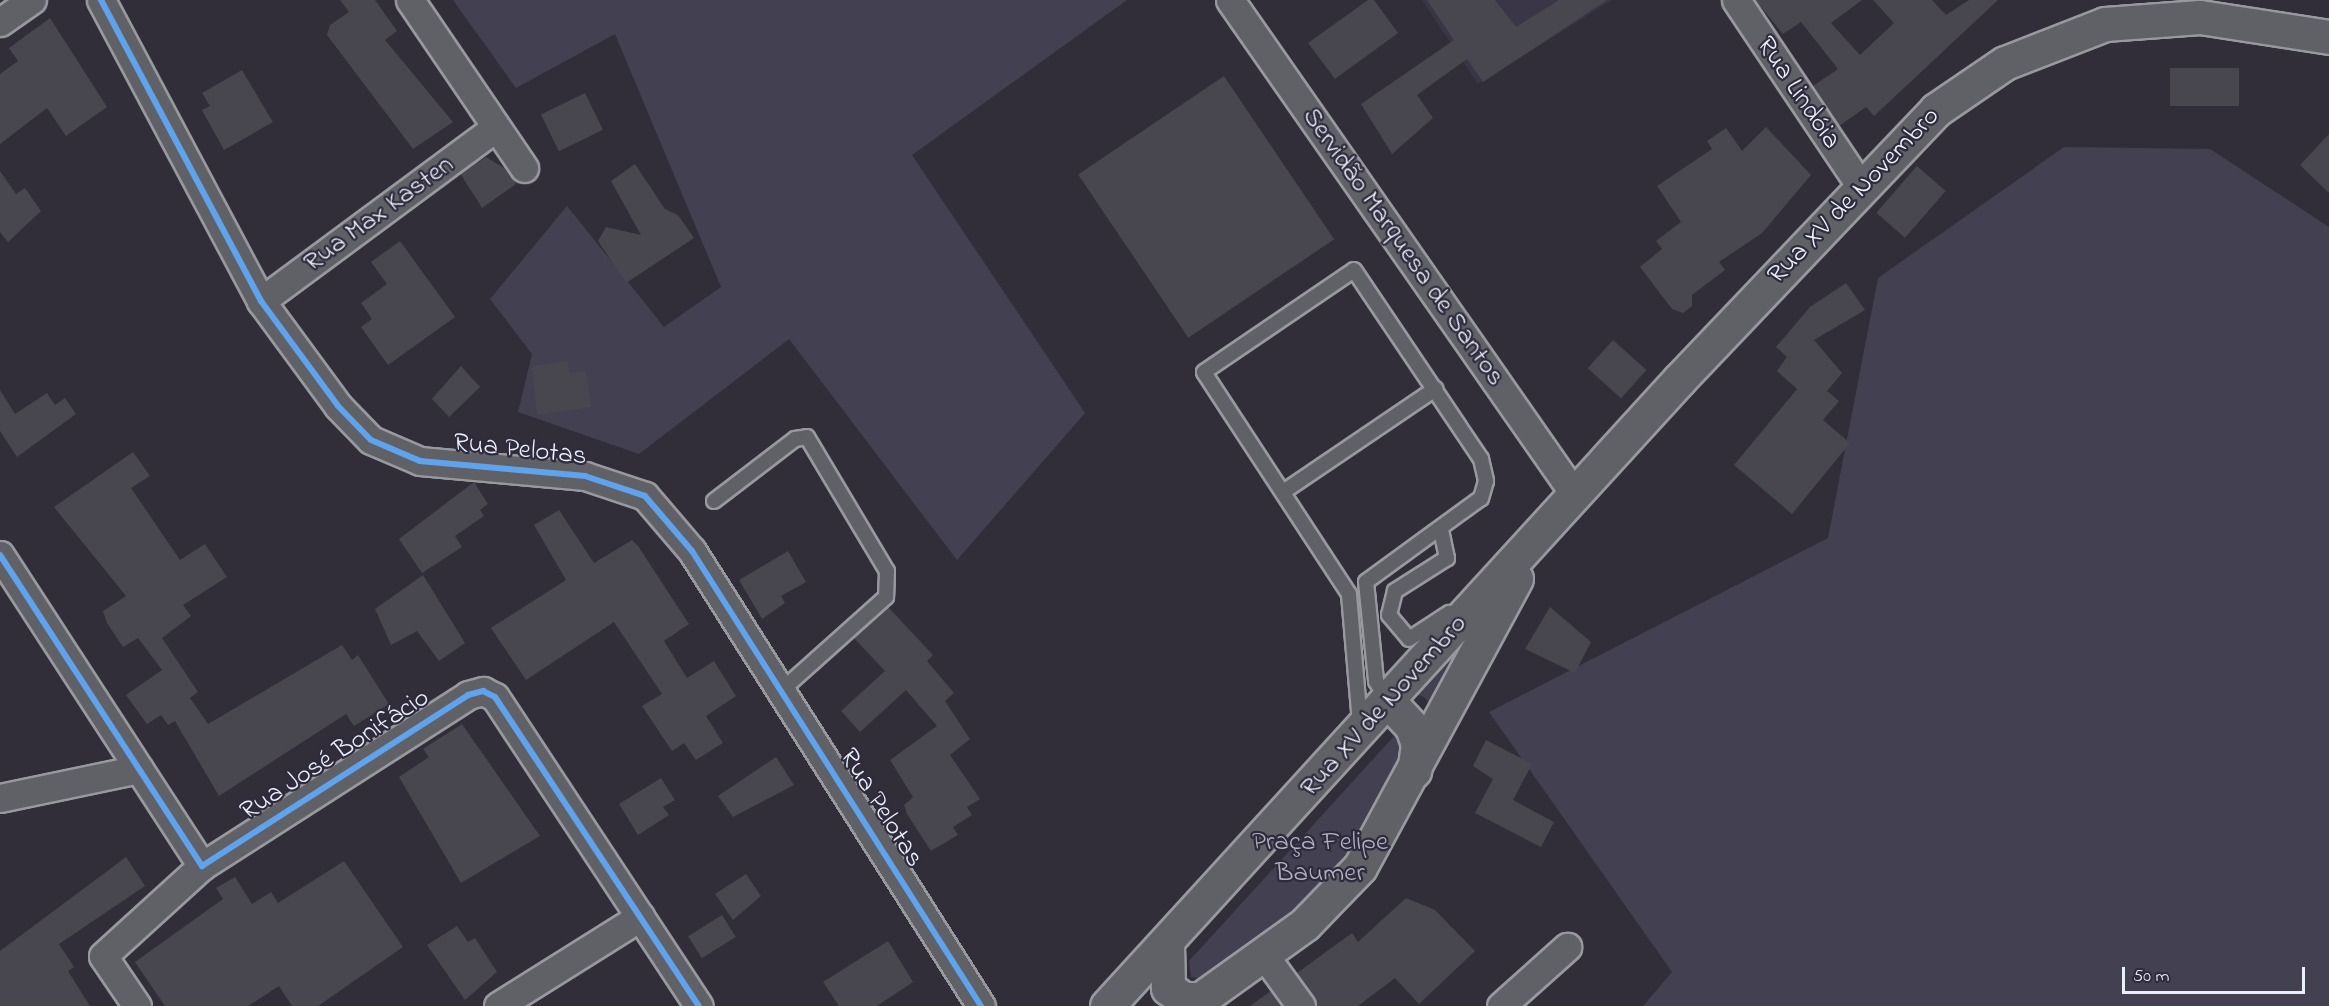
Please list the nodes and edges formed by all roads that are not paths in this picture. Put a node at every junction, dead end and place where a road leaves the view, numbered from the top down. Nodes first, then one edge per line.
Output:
1 (32, 0) edge
2 (101, 0) edge
3 (410, 0) edge
4 (1230, 0) edge
5 (1736, 0) edge
6 (0, 22) edge
7 (2329, 37) edge
8 (496, 127) junction
9 (524, 168) dead end
10 (1860, 185) junction
11 (261, 301) junction
12 (1435, 389) junction
13 (1283, 492) junction
14 (1575, 495) junction
15 (714, 501) dead end
16 (1441, 530) junction
17 (1538, 537) junction
18 (0, 555) edge
19 (1494, 585) junction
20 (782, 691) junction
21 (1388, 701) junction
22 (1360, 732) junction
23 (139, 769) junction
24 (1414, 773) junction
25 (0, 798) edge
26 (202, 866) junction
27 (640, 916) junction
28 (1167, 944) junction
29 (1567, 947) dead end
30 (1264, 955) junction
31 (1200, 1004) edge
32 (137, 1006) edge
33 (498, 1006) edge
34 (699, 1006) edge
35 (981, 1006) edge
36 (1107, 1006) edge
37 (1301, 1006) edge
38 (1501, 1006) edge

1 - 6 street
2 - 11 street, Rua Pelotas
3 - 8 street
4 - 14 street, Servidão Marquesa de Santos
5 - 10 street, Rua Lindóia
7 - 10 main road, Rua XV de Novembro
8 - 9 street
8 - 11 street, Rua Max Kasten
10 - 14 main road, Rua XV de Novembro
11 - 20 street, Rua Pelotas
12 - 13 lane
12 - 13 lane
12 - 16 lane
13 - 22 lane
14 - 17 main road, Rua XV de Novembro
15 - 20 lane
16 - 19 lane
16 - 21 lane
17 - 19 main road, Rua XV de Novembro
17 - 24 main road, Rua XV de Novembro
18 - 23 street
19 - 21 main road, Rua XV de Novembro
20 - 35 street, Rua Pelotas
21 - 22 main road, Rua XV de Novembro
21 - 24 main road
22 - 28 main road, Rua XV de Novembro
23 - 25 street
23 - 26 street
24 - 30 main road, Rua XV de Novembro
26 - 27 street, Rua José Bonifácio
26 - 32 street, Rua José Bonifácio
27 - 33 street
27 - 34 street, Rua José Bonifácio
28 - 31 main road
28 - 36 main road, Rua XV de Novembro
29 - 38 street
30 - 31 main road, Rua XV de Novembro
30 - 37 street

